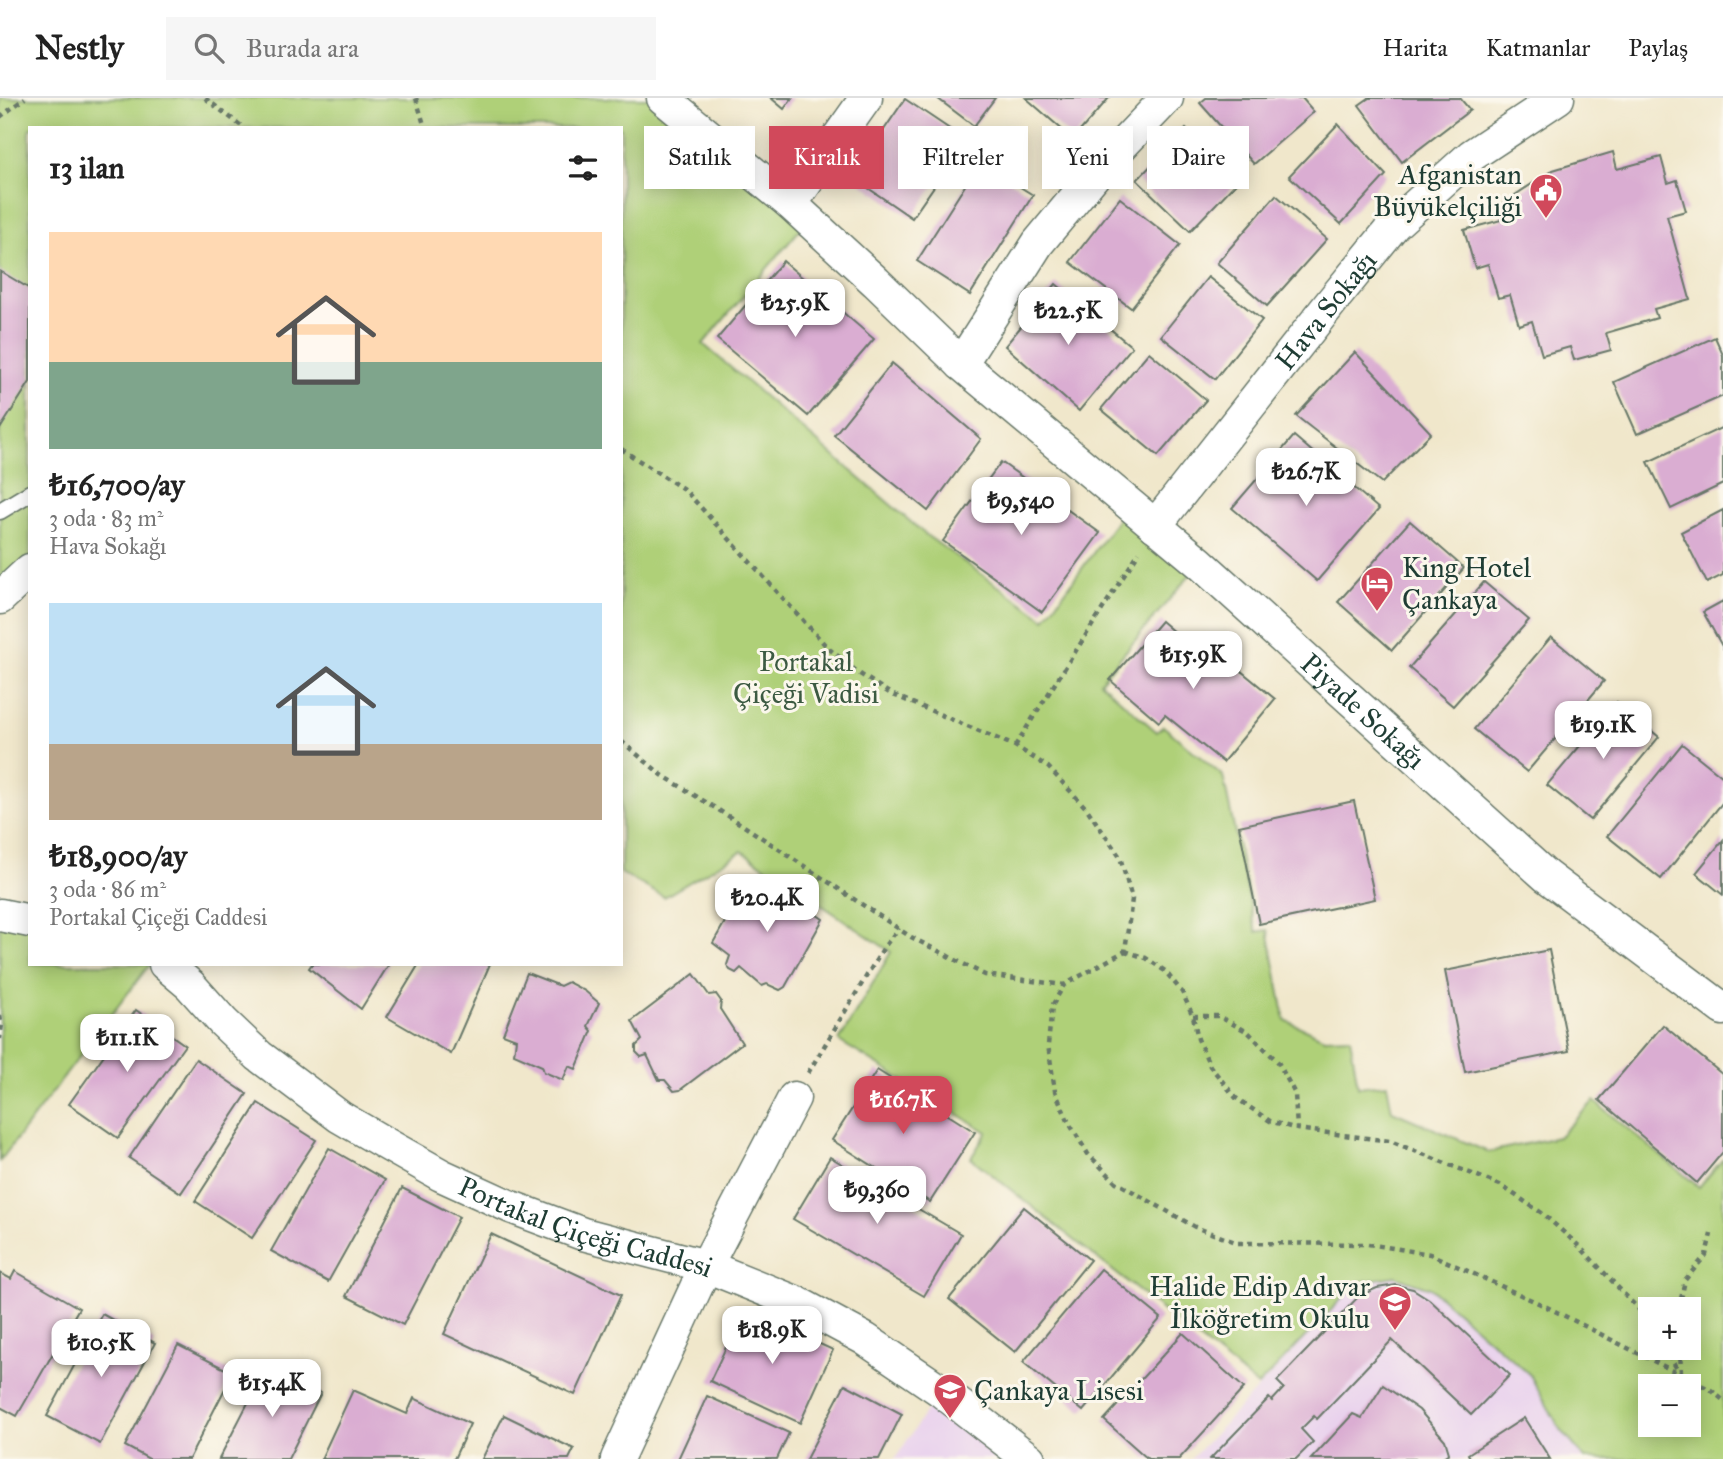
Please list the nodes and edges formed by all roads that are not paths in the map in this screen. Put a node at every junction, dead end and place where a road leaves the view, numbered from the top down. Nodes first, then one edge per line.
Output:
1 (663, 98) edge
2 (866, 98) edge
3 (1167, 98) edge
4 (1558, 98) edge
5 (791, 204) junction
6 (961, 364) junction
7 (28, 494) edge
8 (0, 511) edge
9 (1155, 526) junction
10 (28, 572) edge
11 (0, 598) edge
12 (167, 966) edge
13 (1723, 1009) edge
14 (794, 1098) road end
15 (706, 1266) junction
16 (617, 1459) edge
17 (1029, 1459) edge

1 - 5 street, Piyade Sokağı
2 - 5 street
3 - 6 street
4 - 9 street, Hava Sokağı
5 - 6 street, Piyade Sokağı
6 - 9 street, Piyade Sokağı
7 - 8 lane
9 - 13 street, Piyade Sokağı
10 - 11 street
12 - 15 street, Portakal Çiçeği Caddesi
14 - 15 street
15 - 16 street
15 - 17 street, Portakal Çiçeği Caddesi

